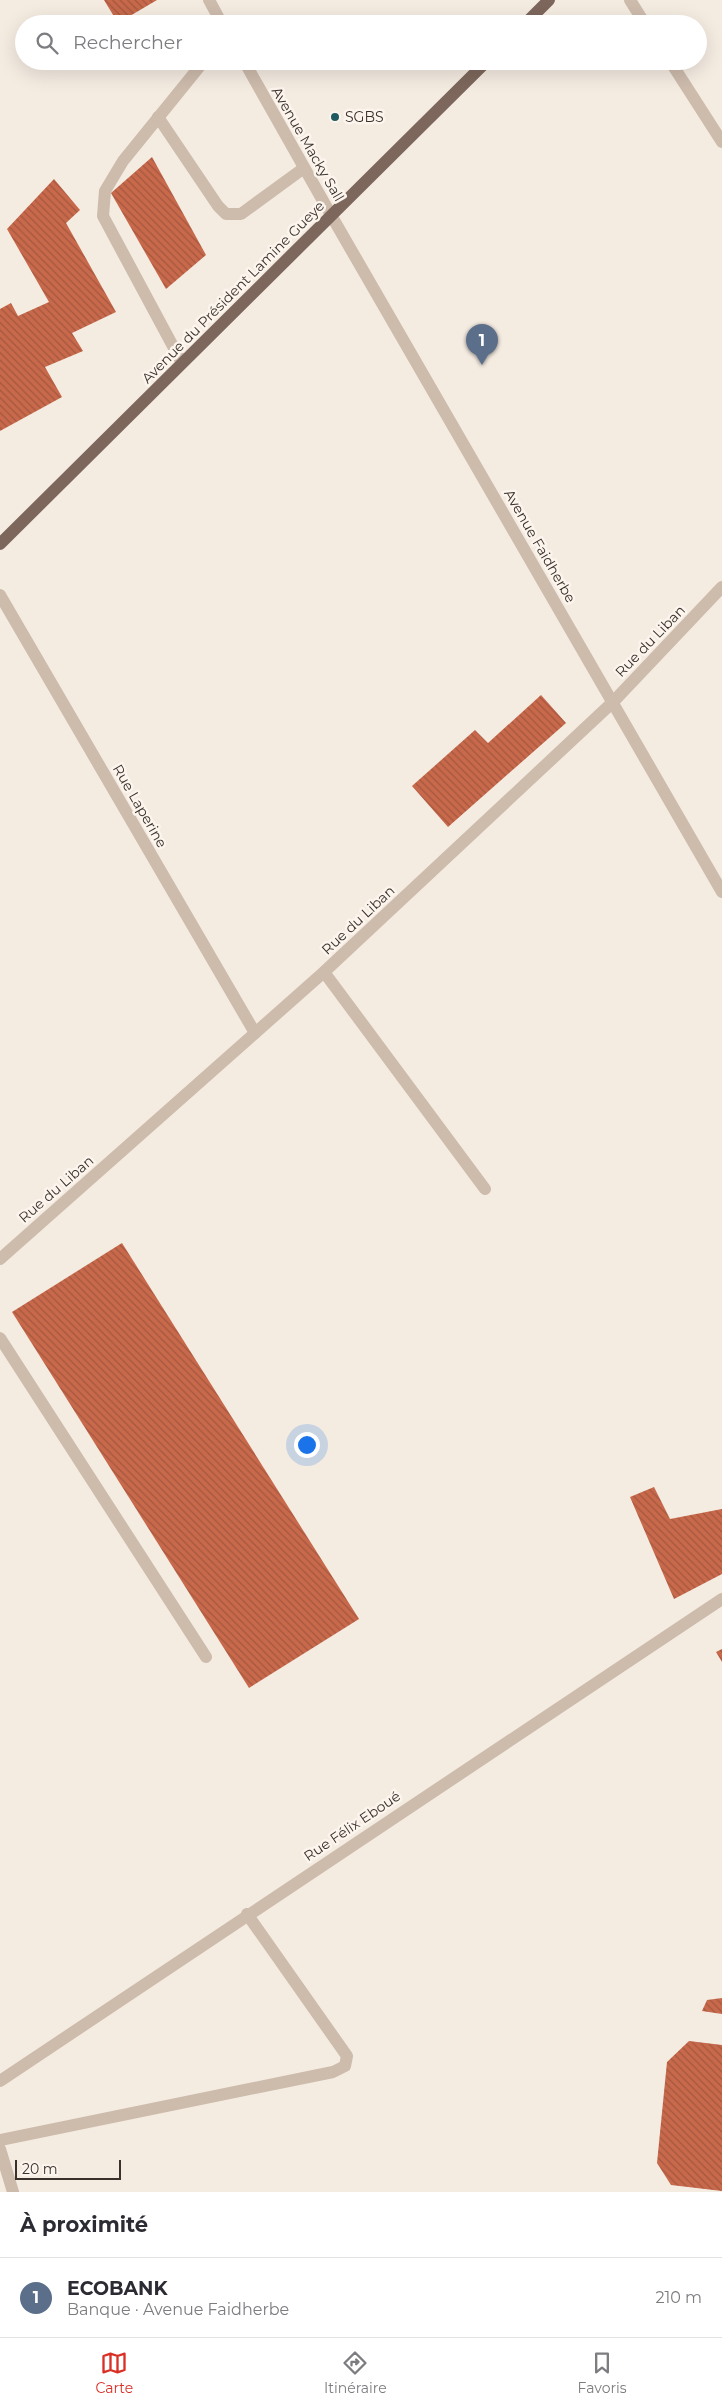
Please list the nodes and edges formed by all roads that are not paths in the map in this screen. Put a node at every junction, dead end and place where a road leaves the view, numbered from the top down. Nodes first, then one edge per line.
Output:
1 (209, 0) edge
2 (549, 0) edge
3 (630, 0) edge
4 (217, 15) edge
5 (534, 15) edge
6 (639, 15) edge
7 (197, 70) edge
8 (249, 70) edge
9 (478, 70) edge
10 (676, 70) edge
11 (158, 117) junction
12 (722, 142) edge
13 (304, 168) junction
14 (331, 215) junction
15 (182, 363) junction
16 (0, 544) edge
17 (722, 587) edge
18 (0, 595) edge
19 (613, 702) junction
20 (722, 892) edge
21 (324, 972) junction
22 (255, 1033) junction
23 (485, 1189) dead end
24 (0, 1258) edge
25 (0, 1338) edge
26 (722, 1599) edge
27 (206, 1657) dead end
28 (247, 1914) junction
29 (0, 2081) edge
30 (0, 2140) edge
31 (0, 2149) edge
32 (13, 2192) edge

1 - 4 street
2 - 5 main road
3 - 6 street
7 - 11 street
8 - 13 street, Avenue Macky Sall
9 - 14 main road, Avenue du Président Lamine Gueye
10 - 12 street
11 - 13 street
11 - 15 street
13 - 14 street, Avenue Macky Sall
14 - 15 main road, Avenue du Président Lamine Gueye
14 - 19 street, Avenue Faidherbe
15 - 16 main road, Avenue du Président Lamine Gueye
17 - 19 street, Rue du Liban
18 - 22 street, Rue Laperine
19 - 20 street, Avenue Faidherbe
19 - 21 street, Rue du Liban
21 - 22 street, Rue du Liban
21 - 23 street
22 - 24 street, Rue du Liban
25 - 27 street
26 - 28 street, Rue Félix Eboué
28 - 29 street, Rue Félix Eboué
28 - 30 street
31 - 32 street

